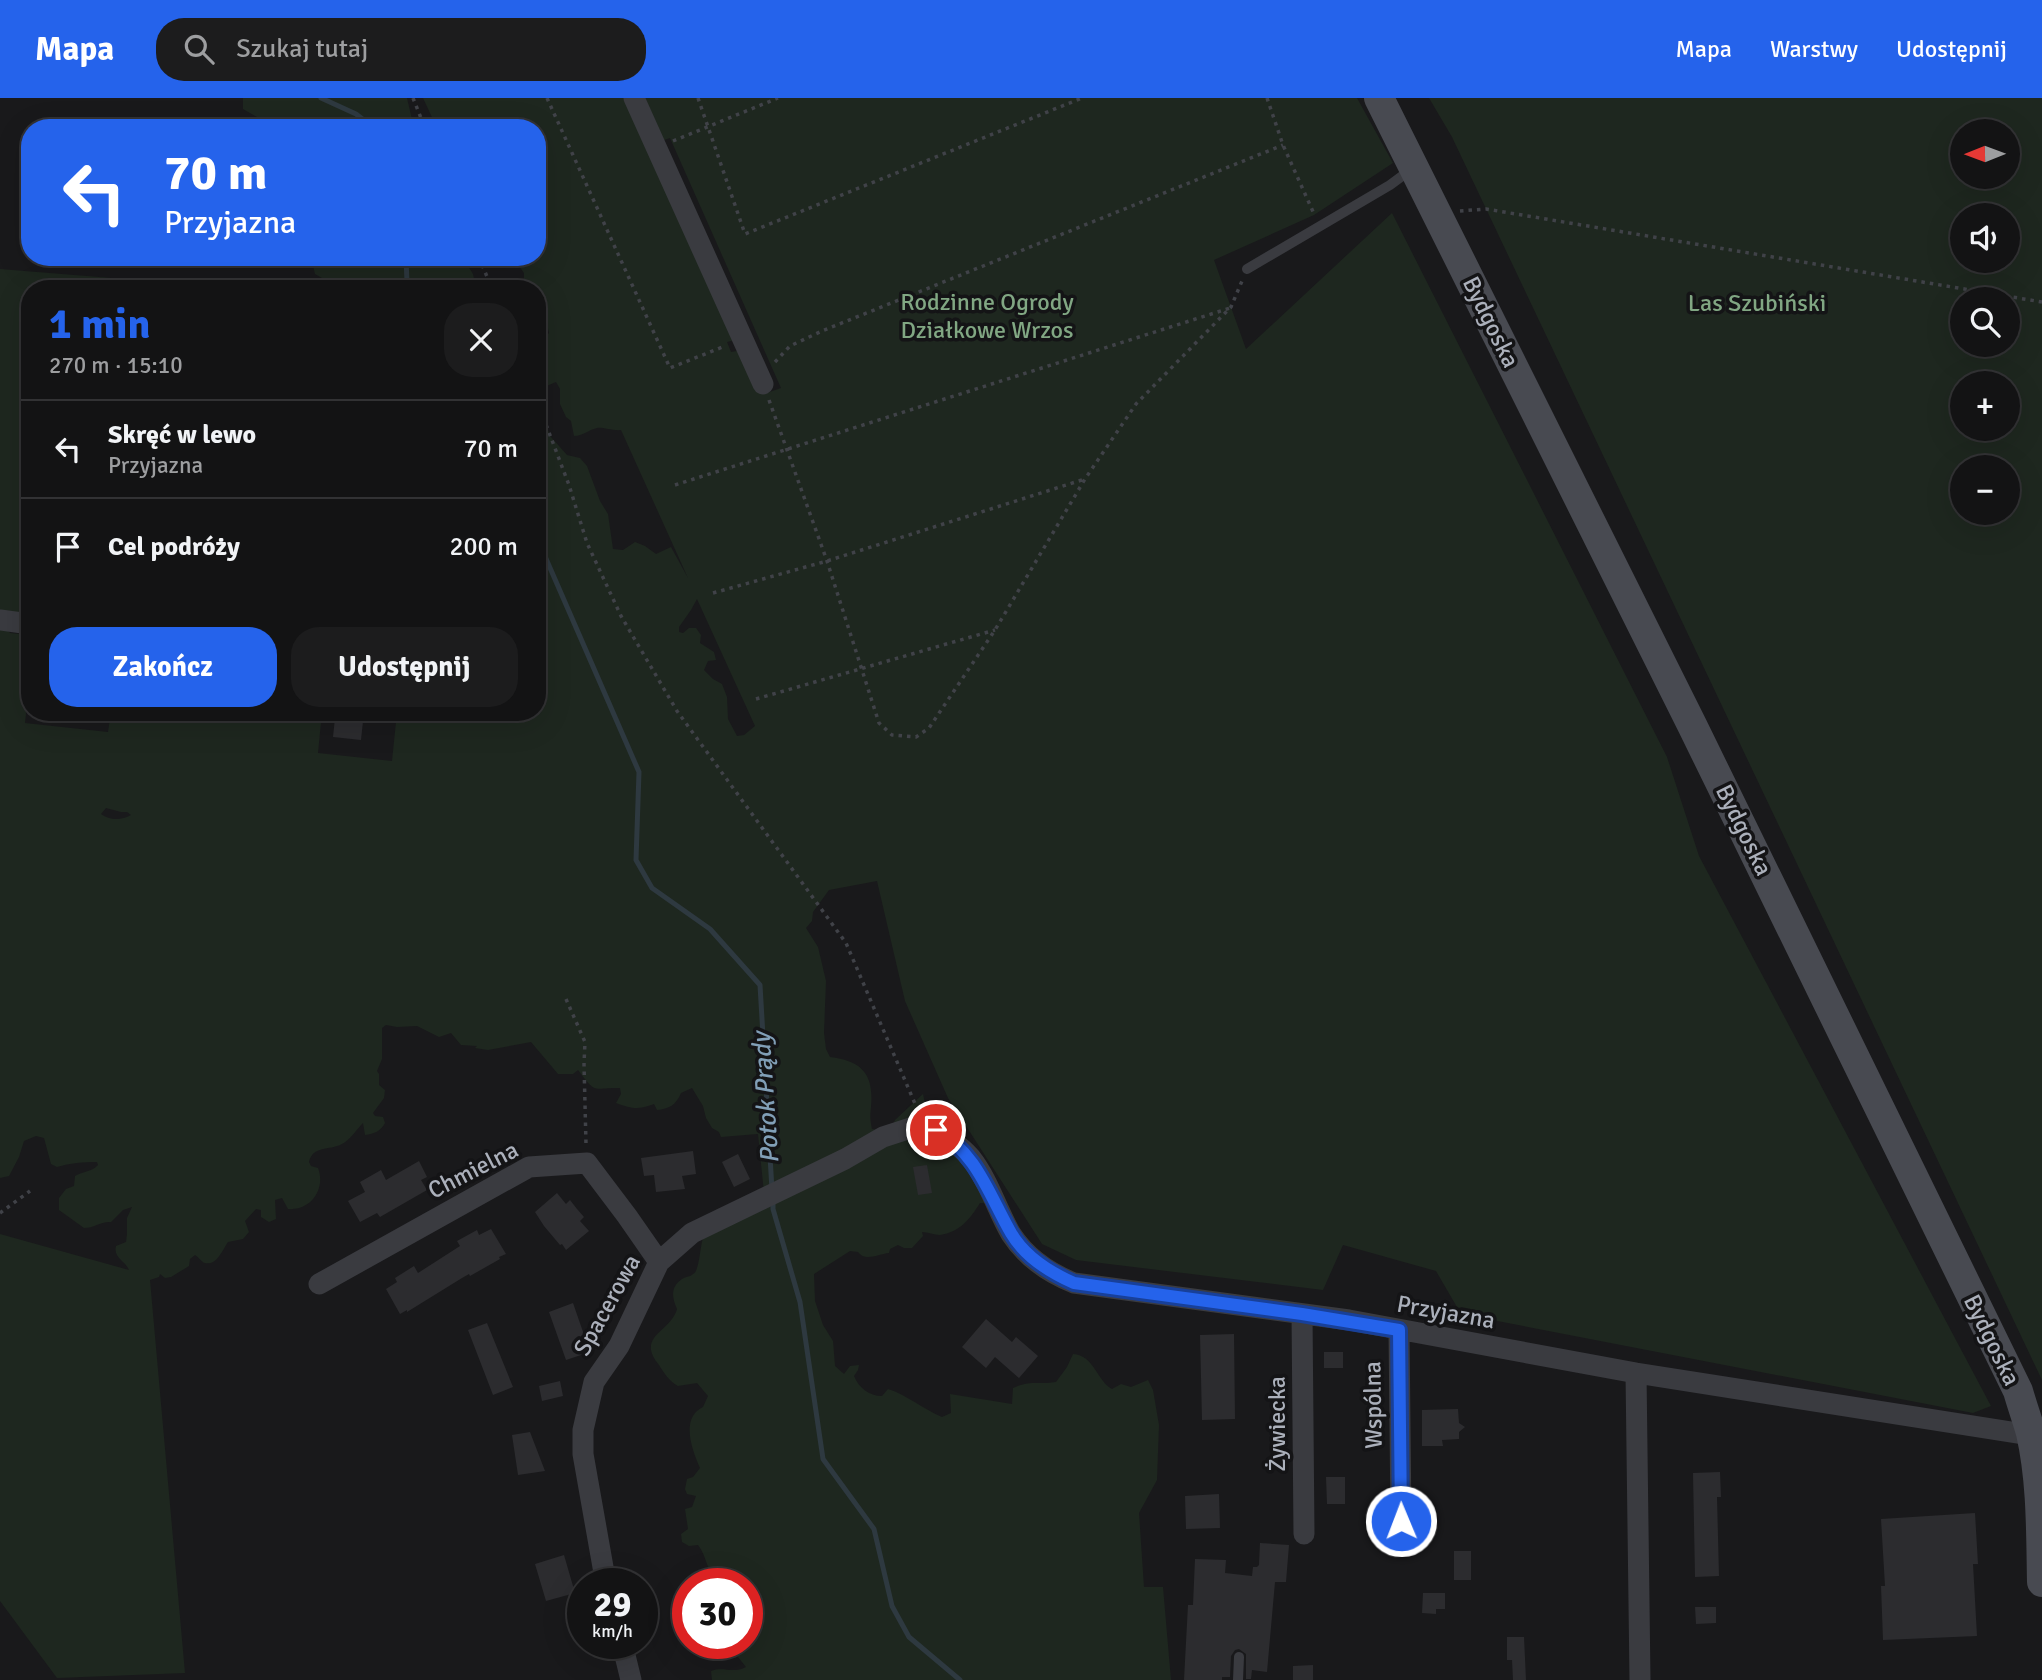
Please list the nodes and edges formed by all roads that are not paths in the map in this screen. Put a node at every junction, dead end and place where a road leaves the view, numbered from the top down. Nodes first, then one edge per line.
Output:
1 (634, 98) edge
2 (1379, 98) edge
3 (1415, 167) junction
4 (1247, 269) road end
5 (762, 381) road end
6 (0, 620) edge
7 (21, 623) edge
8 (923, 1124) joint
9 (659, 1262) junction
10 (319, 1284) dead end
11 (1302, 1314) junction
12 (1399, 1330) junction
13 (1636, 1373) junction
14 (2036, 1435) edge
15 (1401, 1521) dead end
16 (1304, 1534) dead end
17 (603, 1568) edge
18 (2042, 1582) edge
19 (1239, 1657) dead end
20 (626, 1659) edge
21 (631, 1680) edge
22 (1238, 1680) edge
23 (1640, 1680) edge

1 - 5 street
2 - 3 main road, Bydgoska
3 - 4 lane
3 - 14 main road, Bydgoska
6 - 7 street
8 - 9 street, Spacerowa
8 - 11 street, Przyjazna
9 - 10 street, Chmielna
9 - 17 street, Spacerowa
11 - 12 street, Przyjazna
11 - 16 street, Żywiecka
12 - 13 street, Przyjazna
12 - 15 street, Wspólna
13 - 14 street, Przyjazna
13 - 23 street
14 - 18 main road, Bydgoska
19 - 22 lane
20 - 21 street

